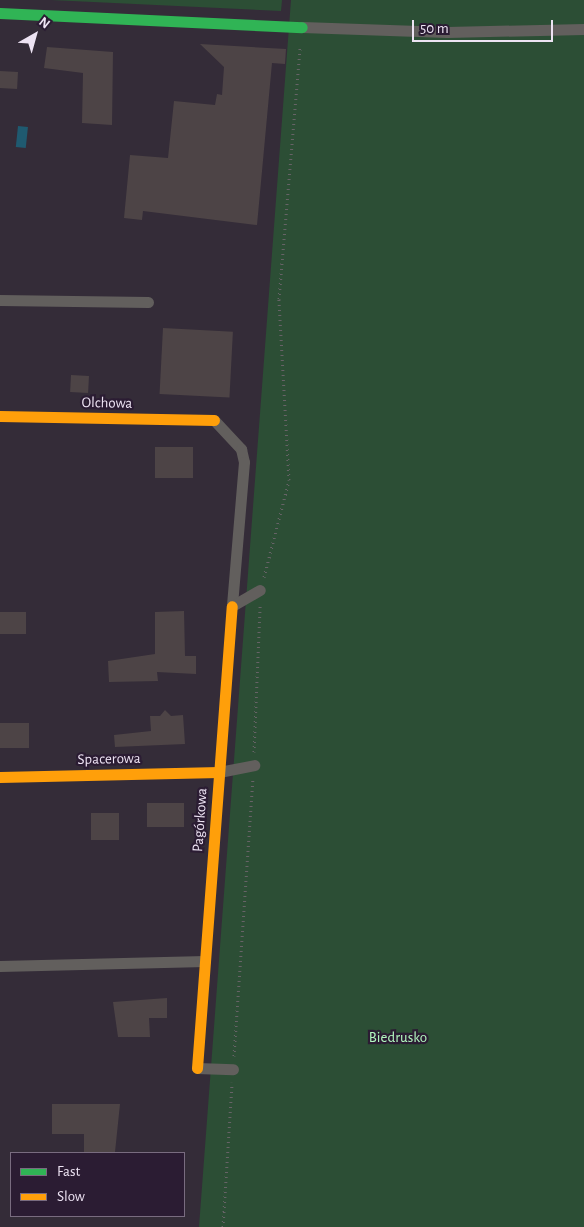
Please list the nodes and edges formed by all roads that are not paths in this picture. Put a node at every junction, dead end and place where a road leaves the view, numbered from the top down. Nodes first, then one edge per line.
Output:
1 (0, 13) edge
2 (302, 26) joint
3 (584, 29) edge
4 (0, 300) edge
5 (148, 302) dead end
6 (0, 416) edge
7 (214, 420) joint
8 (260, 590) road end
9 (232, 606) junction
10 (254, 766) road end
11 (219, 772) junction
12 (0, 777) edge
13 (205, 961) junction
14 (0, 966) edge
15 (197, 1068) joint
16 (233, 1069) road end

1 - 2 street
2 - 3 lane
4 - 5 lane
6 - 7 street, Olchowa
7 - 9 lane
8 - 9 lane
9 - 11 street, Pagórkowa
10 - 11 lane
11 - 12 street, Spacerowa
11 - 13 street, Pagórkowa
13 - 14 lane
13 - 15 street, Pagórkowa
15 - 16 lane

